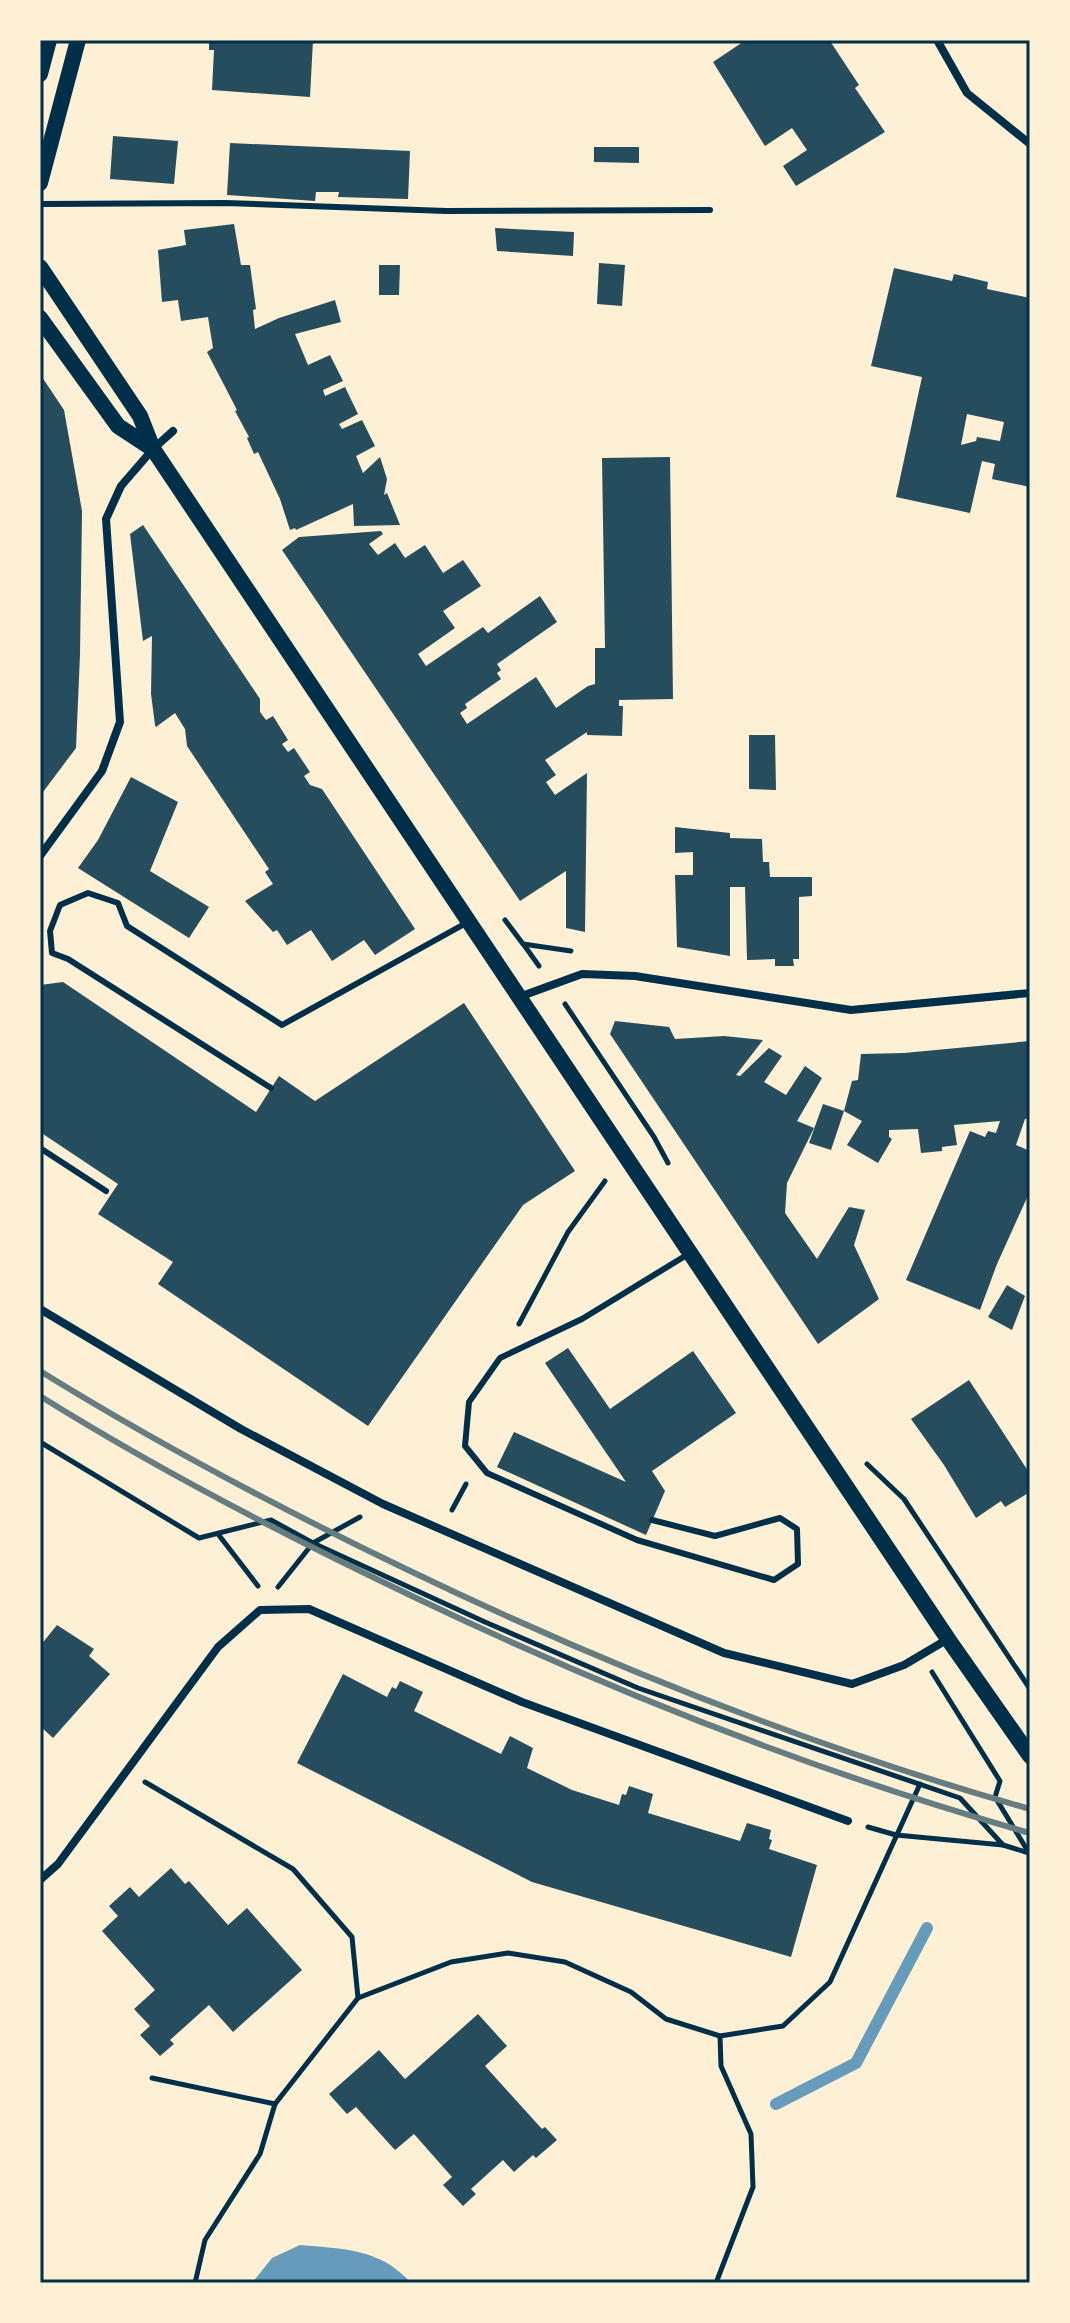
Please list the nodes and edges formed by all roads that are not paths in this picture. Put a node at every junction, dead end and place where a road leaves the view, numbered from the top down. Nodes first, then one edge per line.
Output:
1 (49, 40) edge
2 (78, 40) edge
3 (937, 40) edge
4 (40, 74) edge
5 (1030, 144) edge
6 (45, 145) edge
7 (40, 183) edge
8 (40, 204) edge
9 (710, 210) dead end
10 (40, 267) edge
11 (40, 318) edge
12 (173, 431) dead end
13 (153, 449) junction
14 (40, 856) edge
15 (468, 922) junction
16 (52, 953) junction
17 (40, 955) edge
18 (1030, 993) edge
19 (518, 997) junction
20 (271, 1088) dead end
21 (40, 1148) edge
22 (106, 1191) dead end
23 (690, 1253) junction
24 (40, 1309) edge
25 (652, 1520) dead end
26 (948, 1639) junction
27 (1030, 1756) edge
28 (848, 1821) road end
29 (40, 1880) edge

1 - 4 main road
2 - 6 main road
3 - 5 street
6 - 7 main road
8 - 9 lane
10 - 13 main road
11 - 13 main road
12 - 13 street
13 - 14 street
13 - 15 main road
15 - 16 lane
15 - 19 main road
16 - 17 lane
16 - 20 lane
18 - 19 street
19 - 23 main road
21 - 22 lane
23 - 25 lane
23 - 26 main road
24 - 26 street
26 - 27 main road
28 - 29 street

